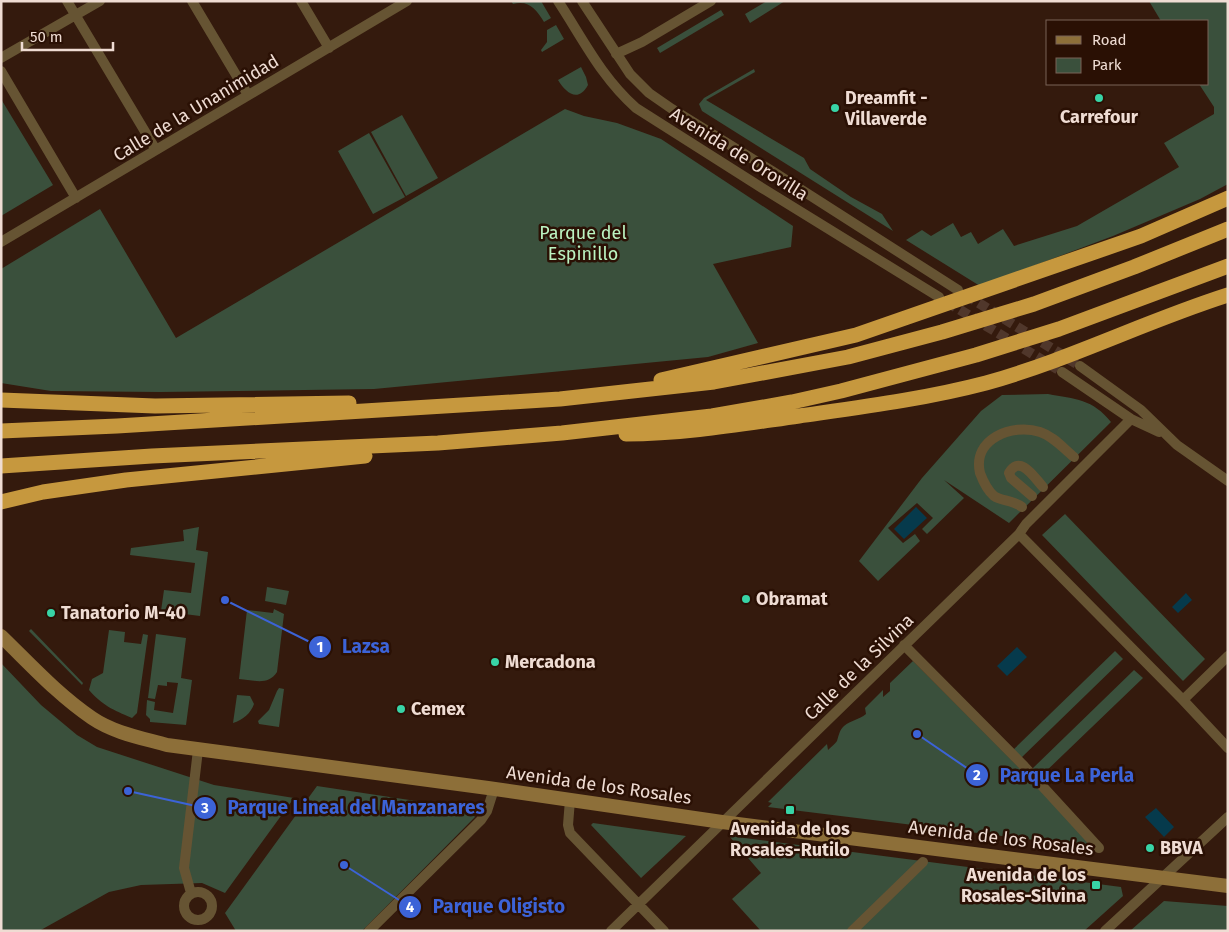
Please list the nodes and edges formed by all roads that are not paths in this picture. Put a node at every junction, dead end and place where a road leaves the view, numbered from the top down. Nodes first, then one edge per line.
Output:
1 (67, 1) edge
2 (100, 1) edge
3 (192, 1) edge
4 (301, 1) edge
5 (407, 1) edge
6 (558, 1) edge
7 (582, 1) edge
8 (711, 1) edge
9 (76, 16) junction
10 (329, 48) junction
11 (616, 54) junction
12 (1, 58) edge
13 (1, 70) edge
14 (248, 95) junction
15 (156, 150) junction
16 (76, 198) junction
17 (1228, 198) edge
18 (1228, 228) edge
19 (1, 242) edge
20 (1228, 266) edge
21 (958, 290) tunnel mouth
22 (1228, 295) edge
23 (939, 297) tunnel mouth
24 (1080, 366) tunnel mouth
25 (1062, 372) tunnel mouth
26 (587, 397) junction
27 (1, 400) edge
28 (481, 404) junction
29 (1131, 419) junction
30 (1, 431) edge
31 (562, 433) junction
32 (1165, 435) junction
33 (438, 443) junction
34 (1074, 457) dead end
35 (1, 466) edge
36 (1228, 481) edge
37 (1043, 487) dead end
38 (1032, 496) dead end
39 (1, 502) edge
40 (1022, 508) dead end
41 (1019, 534) junction
42 (1, 636) edge
43 (904, 645) junction
44 (1228, 656) edge
45 (1183, 700) junction
46 (1228, 748) edge
47 (198, 750) junction
48 (494, 789) junction
49 (570, 800) junction
50 (1228, 816) edge
51 (722, 822) junction
52 (1099, 848) dead end
53 (923, 862) dead end
54 (1162, 878) junction
55 (1228, 886) edge
56 (191, 893) dead end
57 (638, 904) junction
58 (369, 931) edge
59 (611, 931) edge
60 (664, 931) edge
61 (852, 931) edge
62 (1105, 931) edge

1 - 9 street
2 - 9 street
3 - 14 street
4 - 10 street
5 - 10 street, Calle de la Unanimidad
6 - 23 street, Avenida de Orovilla
7 - 11 street, Avenida de Orovilla
8 - 11 street
9 - 12 street
9 - 15 street
10 - 14 street, Calle de la Unanimidad
11 - 21 street, Avenida de Orovilla
13 - 16 street
14 - 15 street, Calle de la Unanimidad
15 - 16 street, Calle de la Unanimidad
16 - 19 street, Calle de la Unanimidad
17 - 26 highway
18 - 26 highway
20 - 31 highway
22 - 31 highway
24 - 32 street
25 - 29 street
26 - 28 highway
27 - 28 highway
28 - 30 highway
29 - 32 street
29 - 41 street, Calle de la Silvina
31 - 33 highway
32 - 36 street
33 - 35 highway
33 - 39 highway
34 - 40 street
37 - 38 street
41 - 43 street, Calle de la Silvina
41 - 45 street
42 - 47 main road, Avenida de los Rosales
43 - 51 street, Calle de la Silvina
43 - 52 street
44 - 45 street
45 - 46 street
47 - 48 main road, Avenida de los Rosales
47 - 56 street
48 - 49 main road, Avenida de los Rosales
48 - 58 street
49 - 51 main road, Avenida de los Rosales
49 - 57 street
50 - 54 street
51 - 54 main road, Avenida de los Rosales
51 - 57 street, Calle de la Silvina
53 - 61 street
54 - 55 main road, Avenida de los Rosales
54 - 62 street
57 - 59 street, Calle de la Silvina
57 - 60 street

